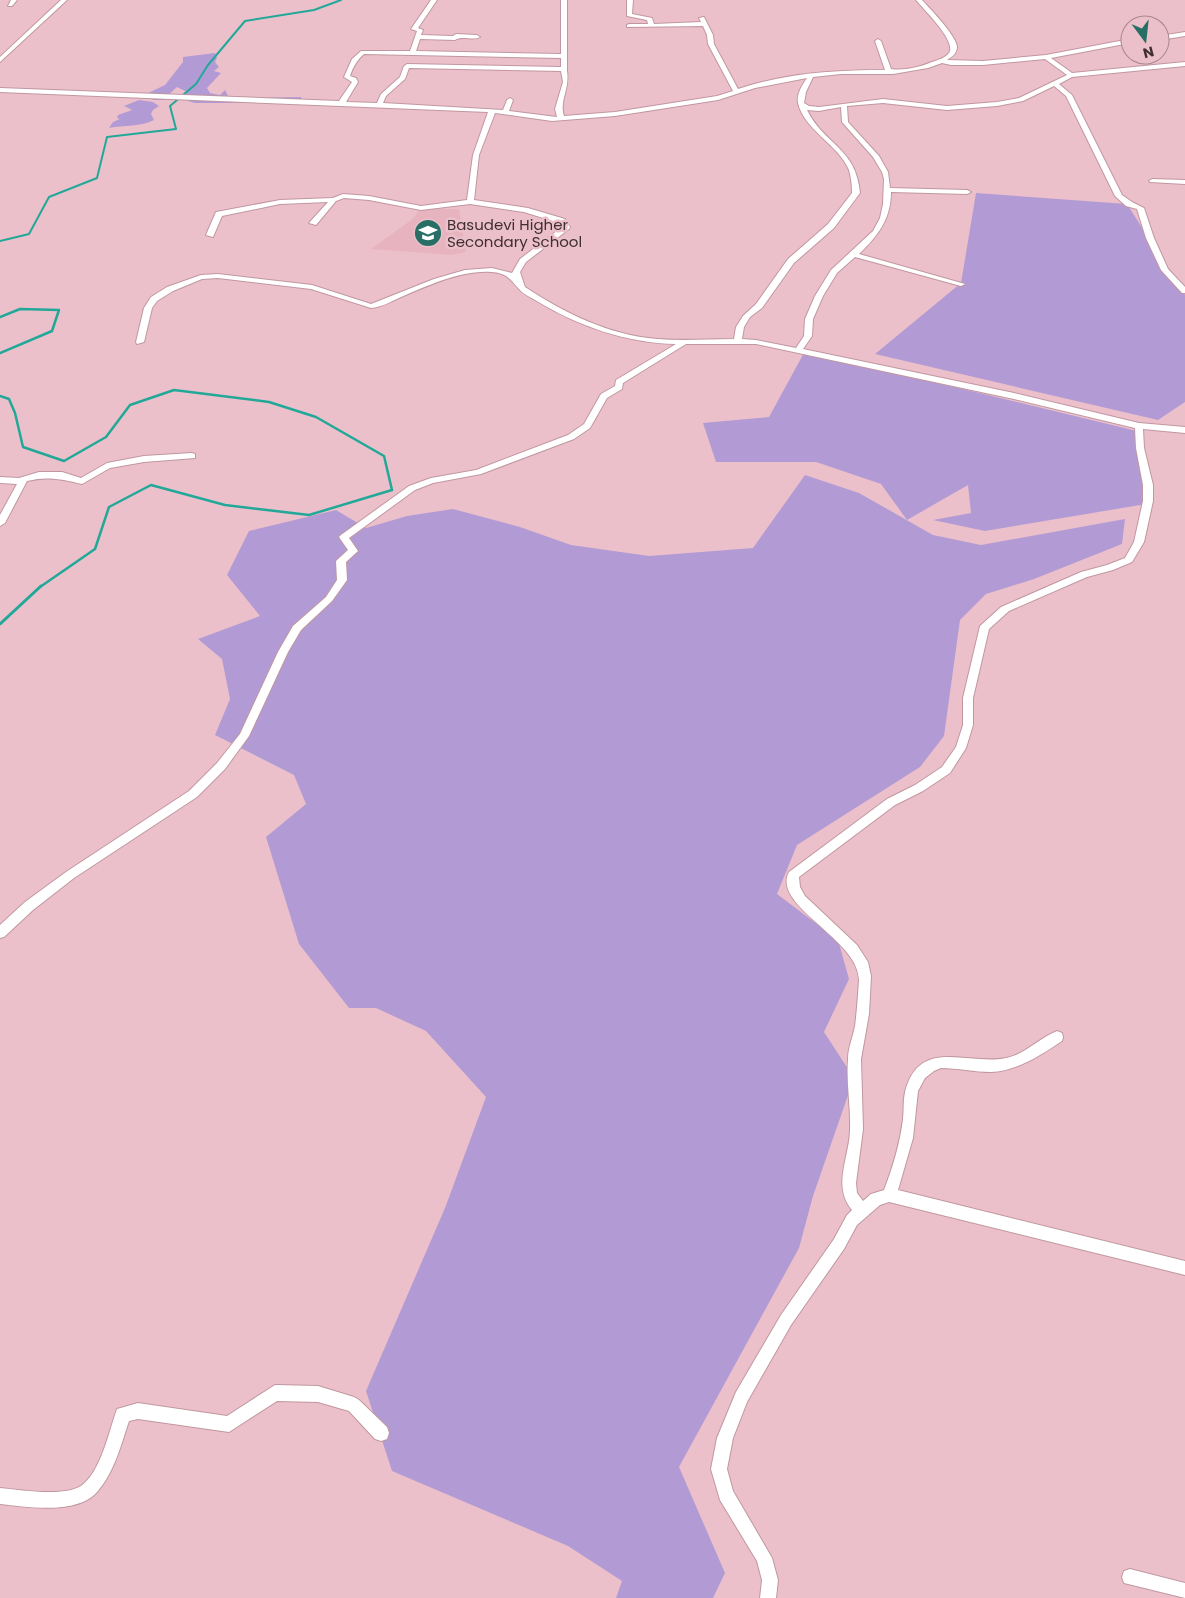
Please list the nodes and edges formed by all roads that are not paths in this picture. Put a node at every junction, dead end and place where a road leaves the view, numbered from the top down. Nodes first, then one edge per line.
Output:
1 (64, 0) edge
2 (434, 0) edge
3 (564, 0) edge
4 (630, 0) edge
5 (919, 0) edge
6 (651, 25) junction
7 (629, 26) dead end
8 (1185, 34) edge
9 (456, 35) junction
10 (1170, 36) edge
11 (417, 37) junction
12 (477, 37) dead end
13 (878, 41) dead end
14 (1120, 43) edge
15 (412, 54) junction
16 (450, 55) junction
17 (564, 56) junction
18 (1046, 57) junction
19 (0, 60) edge
20 (942, 61) junction
21 (1185, 64) edge
22 (564, 69) junction
23 (894, 72) junction
24 (1071, 75) junction
25 (811, 76) junction
26 (1054, 83) junction
27 (0, 90) edge
28 (737, 92) junction
29 (510, 100) dead end
30 (340, 104) junction
31 (379, 105) junction
32 (844, 105) junction
33 (803, 106) junction
34 (492, 111) junction
35 (505, 113) junction
36 (561, 118) junction
37 (1152, 181) dead end
38 (1185, 182) edge
39 (887, 190) junction
40 (967, 192) dead end
41 (334, 200) junction
42 (470, 202) junction
43 (313, 222) dead end
44 (210, 234) dead end
45 (854, 255) junction
46 (519, 282) junction
47 (961, 284) dead end
48 (1185, 291) edge
49 (140, 342) dead end
50 (682, 343) junction
51 (738, 343) junction
52 (799, 350) junction
53 (1139, 426) junction
54 (1185, 430) edge
55 (192, 456) dead end
56 (24, 479) junction
57 (0, 480) edge
58 (0, 523) edge
59 (0, 933) edge
60 (1057, 1037) dead end
61 (889, 1195) junction
62 (862, 1212) junction
63 (1185, 1268) edge
64 (381, 1433) dead end
65 (0, 1496) edge
66 (1130, 1576) dead end
67 (1185, 1591) edge
68 (768, 1598) edge

1 - 19 street
2 - 11 street
3 - 17 street
4 - 6 street
5 - 20 street
6 - 7 street
6 - 28 street
8 - 10 street
9 - 11 street
9 - 12 street
9 - 16 street
11 - 15 street
13 - 23 street
14 - 18 street
15 - 16 street
15 - 30 street
16 - 17 street
17 - 22 street
18 - 20 street
18 - 24 street
20 - 23 street
21 - 24 street
22 - 31 street
22 - 36 street
23 - 25 street
24 - 26 street
25 - 28 street
25 - 33 street
26 - 32 street
26 - 48 street
27 - 30 street
28 - 36 street
29 - 35 street
30 - 31 street
31 - 34 street
32 - 33 street
32 - 39 street
33 - 51 street
34 - 35 street
34 - 42 street
35 - 36 street
37 - 38 street
39 - 40 street
39 - 45 street
41 - 42 street
41 - 43 street
41 - 44 street
42 - 46 street
45 - 47 street
45 - 52 street
46 - 49 street
46 - 50 street
50 - 51 street
50 - 59 street
51 - 52 street
52 - 53 street
53 - 54 street
53 - 62 street
55 - 56 street
56 - 57 street
56 - 58 street
60 - 61 street
61 - 62 street
61 - 63 street
62 - 68 street
64 - 65 street
66 - 67 street

